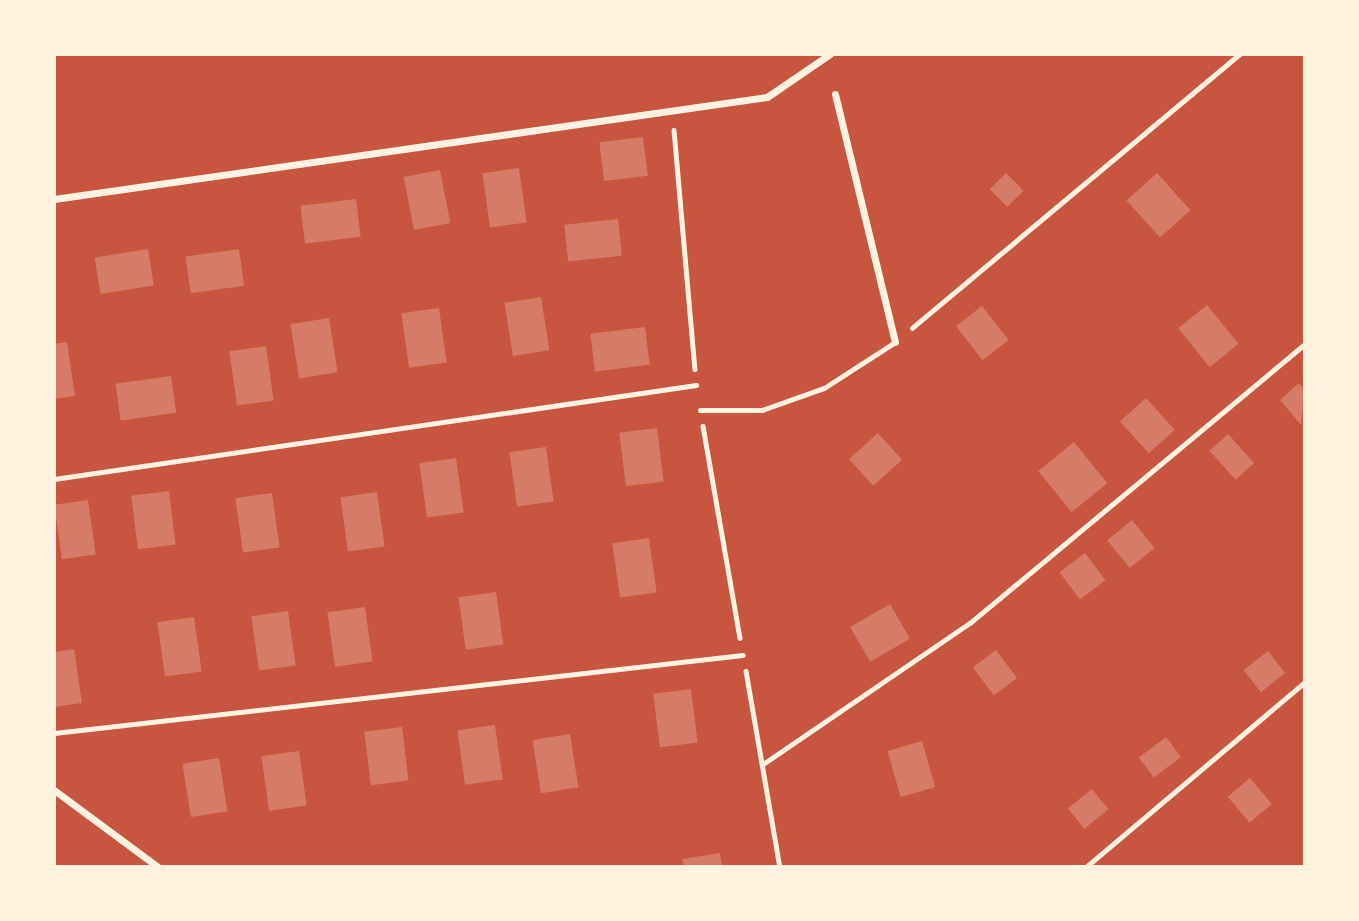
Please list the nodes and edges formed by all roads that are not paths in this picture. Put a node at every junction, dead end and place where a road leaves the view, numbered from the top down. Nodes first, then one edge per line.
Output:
1 (830, 54) edge
2 (835, 94) dead end
3 (54, 199) edge
4 (895, 342) joint
5 (696, 386) road end
6 (700, 410) road end
7 (54, 479) edge
8 (743, 654) road end
9 (54, 733) edge
10 (54, 790) edge
11 (158, 867) edge

1 - 3 street
2 - 4 street
4 - 6 lane
5 - 7 lane
8 - 9 lane
10 - 11 street

